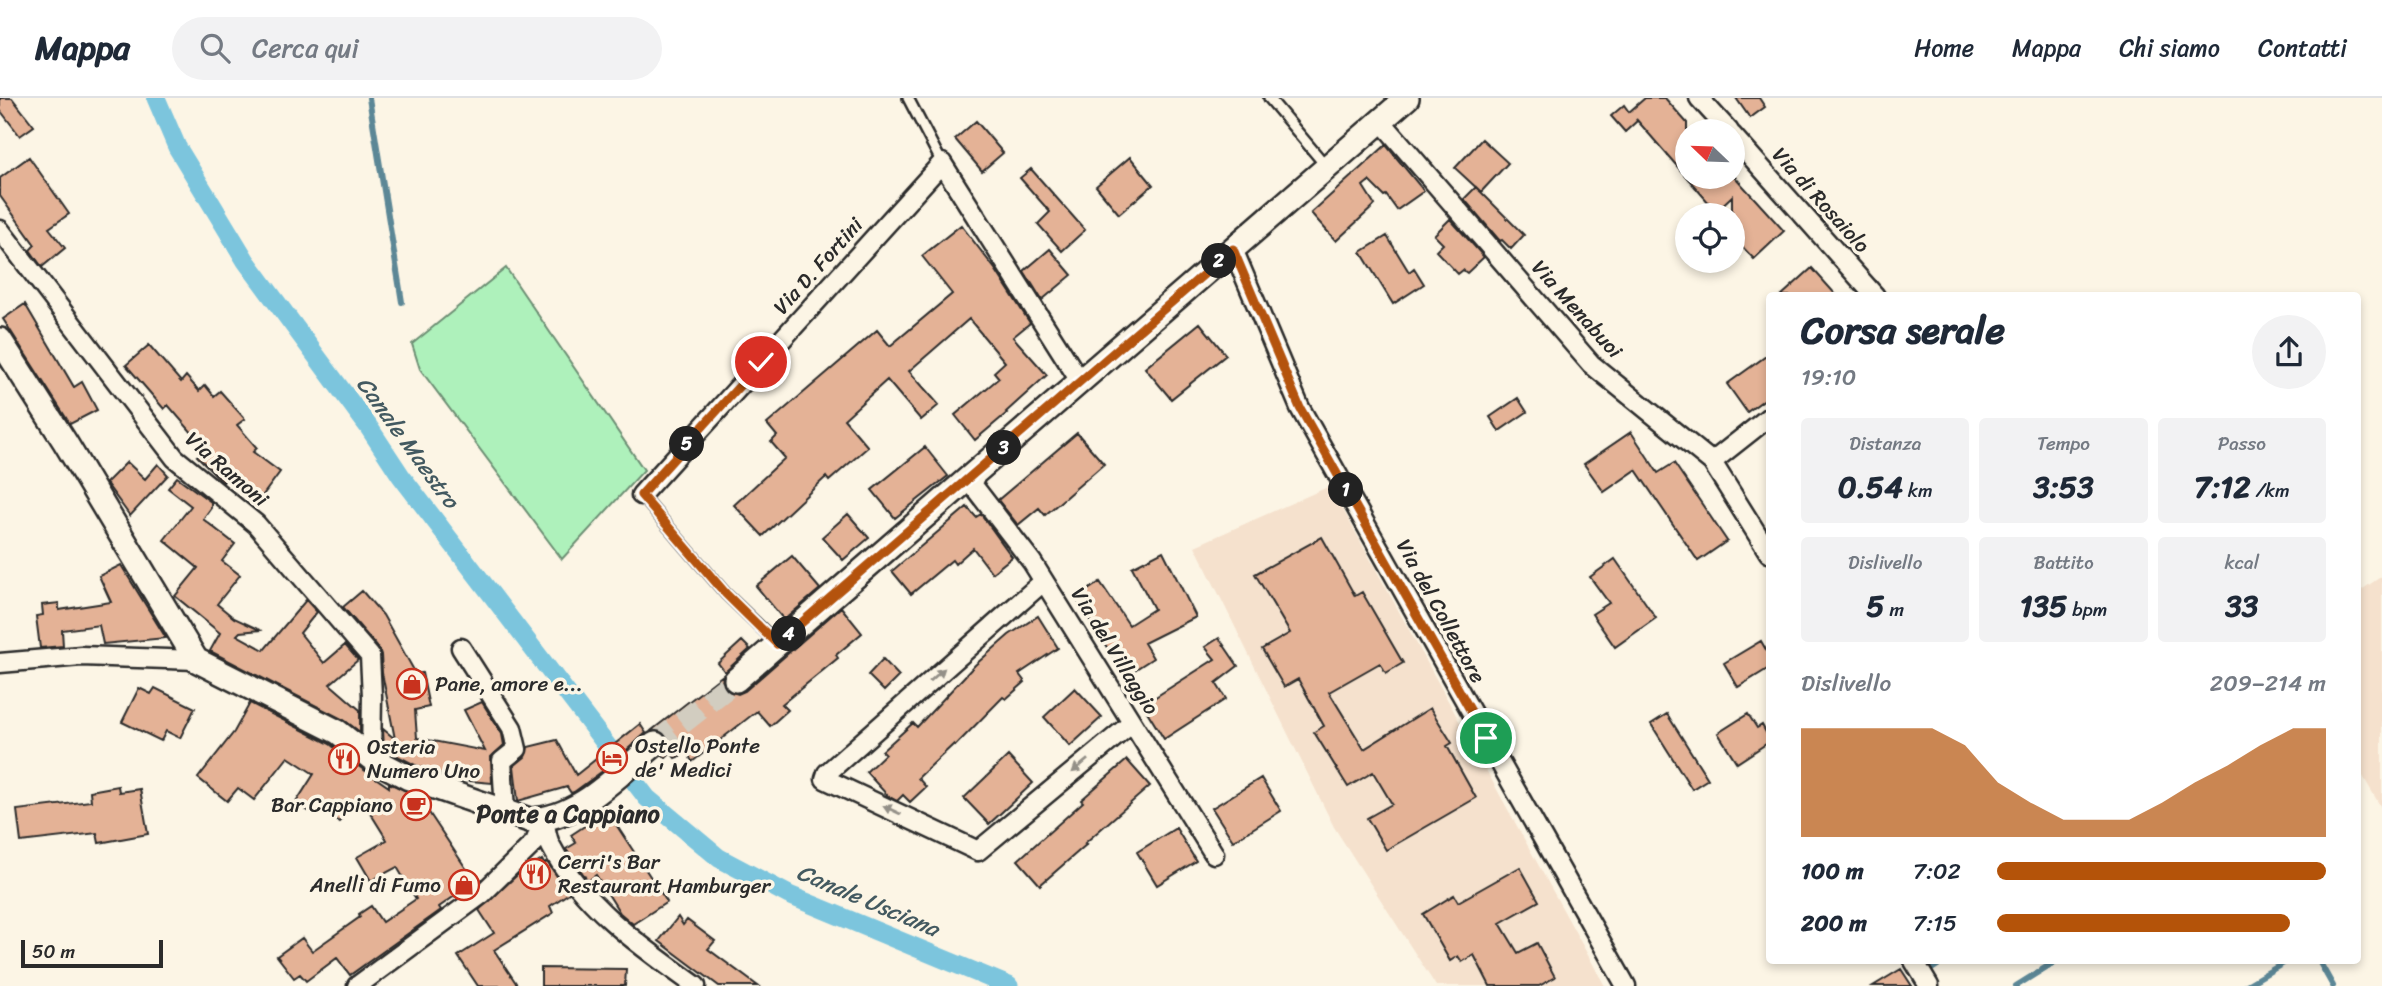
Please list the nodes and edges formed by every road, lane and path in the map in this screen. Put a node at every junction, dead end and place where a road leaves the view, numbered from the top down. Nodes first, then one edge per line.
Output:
1 (908, 98) edge
2 (1269, 98) edge
3 (1408, 98) edge
4 (1699, 98) edge
5 (1718, 119) edge
6 (1381, 121) junction
7 (1745, 150) edge
8 (942, 163) junction
9 (1327, 168) junction
10 (0, 230) edge
11 (1233, 249) junction
12 (1871, 292) edge
13 (0, 340) edge
14 (1080, 381) junction
15 (1766, 419) edge
16 (1712, 461) junction
17 (968, 479) junction
18 (641, 495) joint
19 (1766, 548) edge
20 (1044, 580) junction
21 (777, 644) junction
22 (461, 648) dead end
23 (196, 660) junction
24 (0, 663) edge
25 (736, 680) tunnel mouth
26 (1132, 723) junction
27 (654, 744) tunnel mouth
28 (371, 758) junction
29 (505, 812) junction
30 (544, 820) junction
31 (1214, 854) dead end
32 (1916, 964) edge
33 (357, 986) edge
34 (696, 986) edge
35 (1626, 986) edge
36 (1929, 986) edge

1 - 8 lane
2 - 9 lane
3 - 6 street
4 - 5 street
6 - 9 street
6 - 16 street, Via Menabuoi
7 - 12 street, Via di Rosaiolo
8 - 14 street
8 - 18 street, Via D. Fortini
9 - 11 street
10 - 28 street, Via Ramoni
11 - 14 street
11 - 35 street, Via del Collettore
13 - 23 street
14 - 17 street
15 - 16 street
16 - 19 street, Via Menabuoi
17 - 20 street, Via del Villaggio
17 - 21 street
18 - 21 lane, Via D. Fortini
20 - 26 street, Via del Villaggio
26 -> 20 street
21 - 25 street
22 - 29 street
23 - 24 street
23 - 28 street
26 - 31 street, Via del Villaggio
27 - 30 street
28 - 29 street
29 - 30 street
30 - 33 street
30 - 34 street
32 - 36 street

